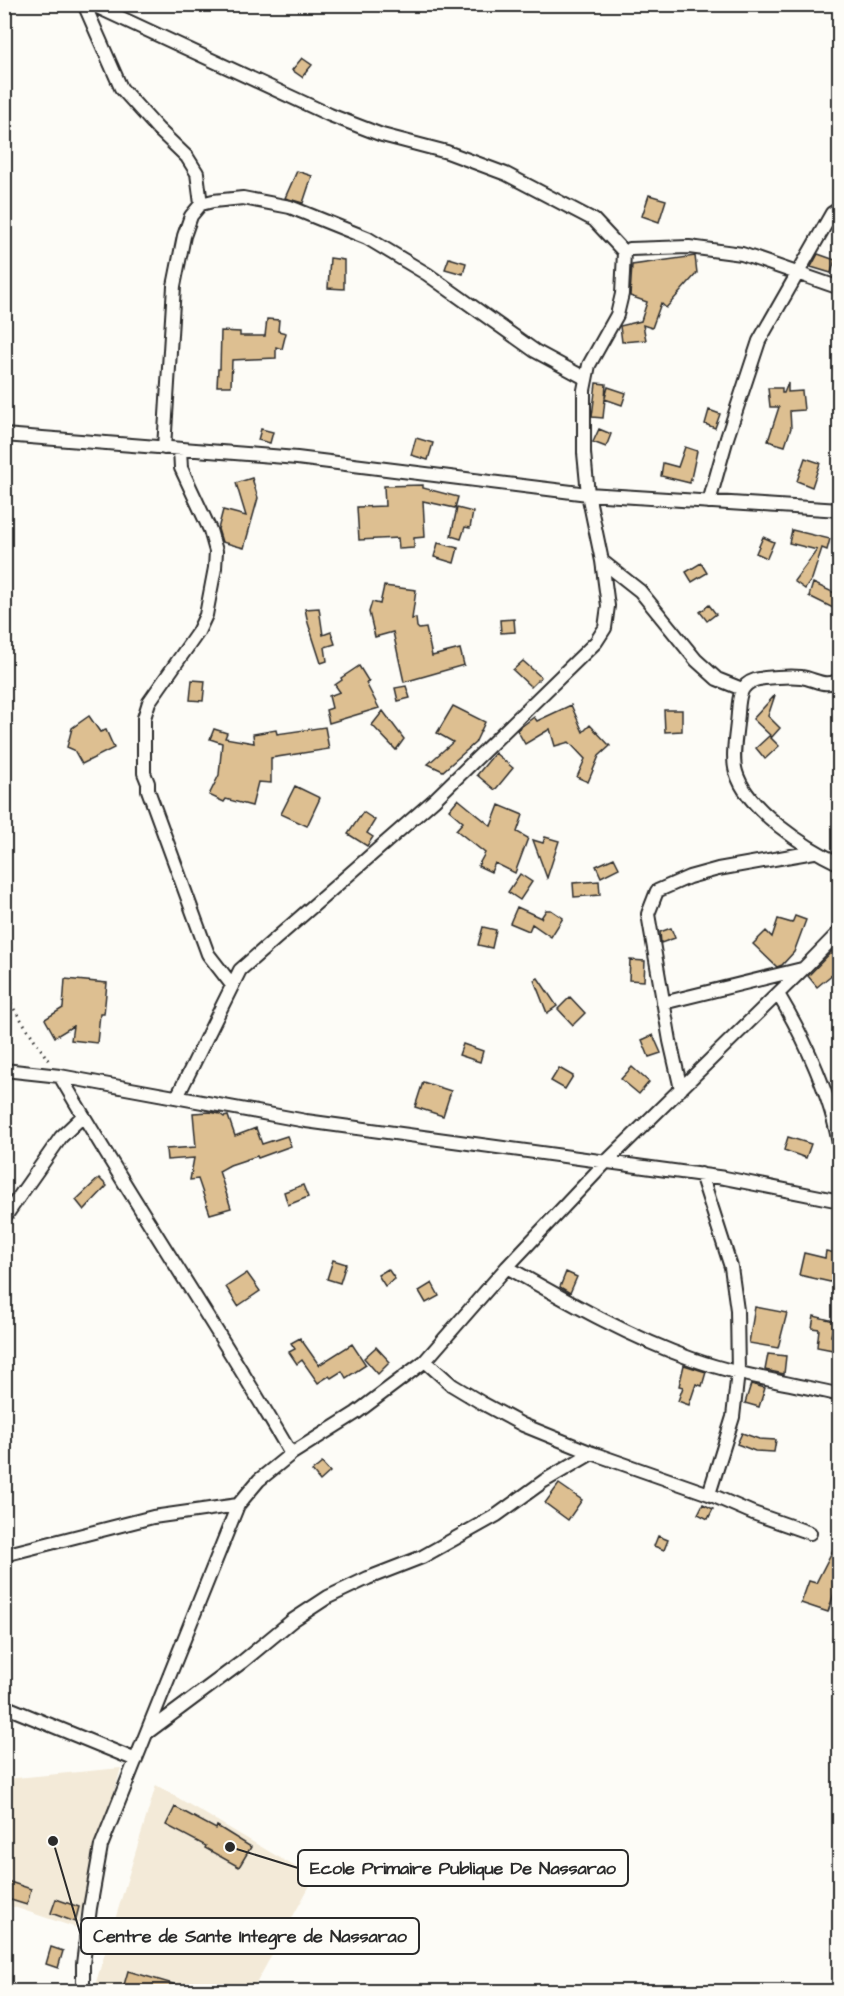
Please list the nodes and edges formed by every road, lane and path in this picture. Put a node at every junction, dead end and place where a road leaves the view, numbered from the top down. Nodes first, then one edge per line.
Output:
1 (84, 4) edge
2 (91, 4) edge
3 (201, 204) junction
4 (840, 208) edge
5 (624, 252) junction
6 (798, 273) junction
7 (840, 288) edge
8 (585, 378) junction
9 (4, 435) edge
10 (164, 448) junction
11 (180, 449) junction
12 (588, 494) junction
13 (709, 502) junction
14 (840, 510) edge
15 (602, 561) junction
16 (840, 679) edge
17 (741, 689) junction
18 (814, 852) junction
19 (840, 864) edge
20 (840, 931) edge
21 (804, 969) junction
22 (232, 985) junction
23 (4, 994) edge
24 (778, 994) junction
25 (663, 1003) junction
26 (4, 1070) edge
27 (60, 1077) junction
28 (681, 1089) junction
29 (177, 1097) junction
30 (82, 1116) junction
31 (840, 1149) edge
32 (607, 1161) junction
33 (701, 1174) junction
34 (840, 1202) edge
35 (7, 1214) dead end
36 (507, 1267) junction
37 (425, 1360) junction
38 (738, 1372) junction
39 (840, 1395) edge
40 (592, 1453) junction
41 (291, 1454) junction
42 (709, 1494) junction
43 (238, 1505) junction
44 (810, 1533) dead end
45 (4, 1555) edge
46 (4, 1706) edge
47 (147, 1732) junction
48 (136, 1760) junction
49 (84, 1992) edge

1 - 3 street
2 - 5 street
3 - 8 street
3 - 10 street
4 - 6 street
5 - 6 street
5 - 8 street
6 - 7 street
6 - 13 street
8 - 12 street
9 - 10 street
10 - 11 street
11 - 12 street
11 - 22 street
12 - 13 street
12 - 15 street
13 - 14 street
15 - 17 street
15 - 22 street
16 - 17 street
17 - 18 street
18 - 19 street
18 - 25 street
20 - 21 street
21 - 24 street
21 - 25 street
22 - 29 street
23 - 27 path
24 - 28 street
24 - 31 street
25 - 28 street
26 - 27 street
27 - 29 street
27 - 30 street
28 - 32 street
29 - 32 street
30 - 35 street
30 - 41 street
32 - 33 street
32 - 36 street
33 - 34 street
33 - 38 street
36 - 37 street
36 - 38 street
37 - 40 street
37 - 41 street
38 - 39 street
38 - 42 street
40 - 42 street
40 - 47 street
41 - 43 street
42 - 44 street
43 - 45 street
43 - 47 street
46 - 48 street
47 - 48 street
48 - 49 street

